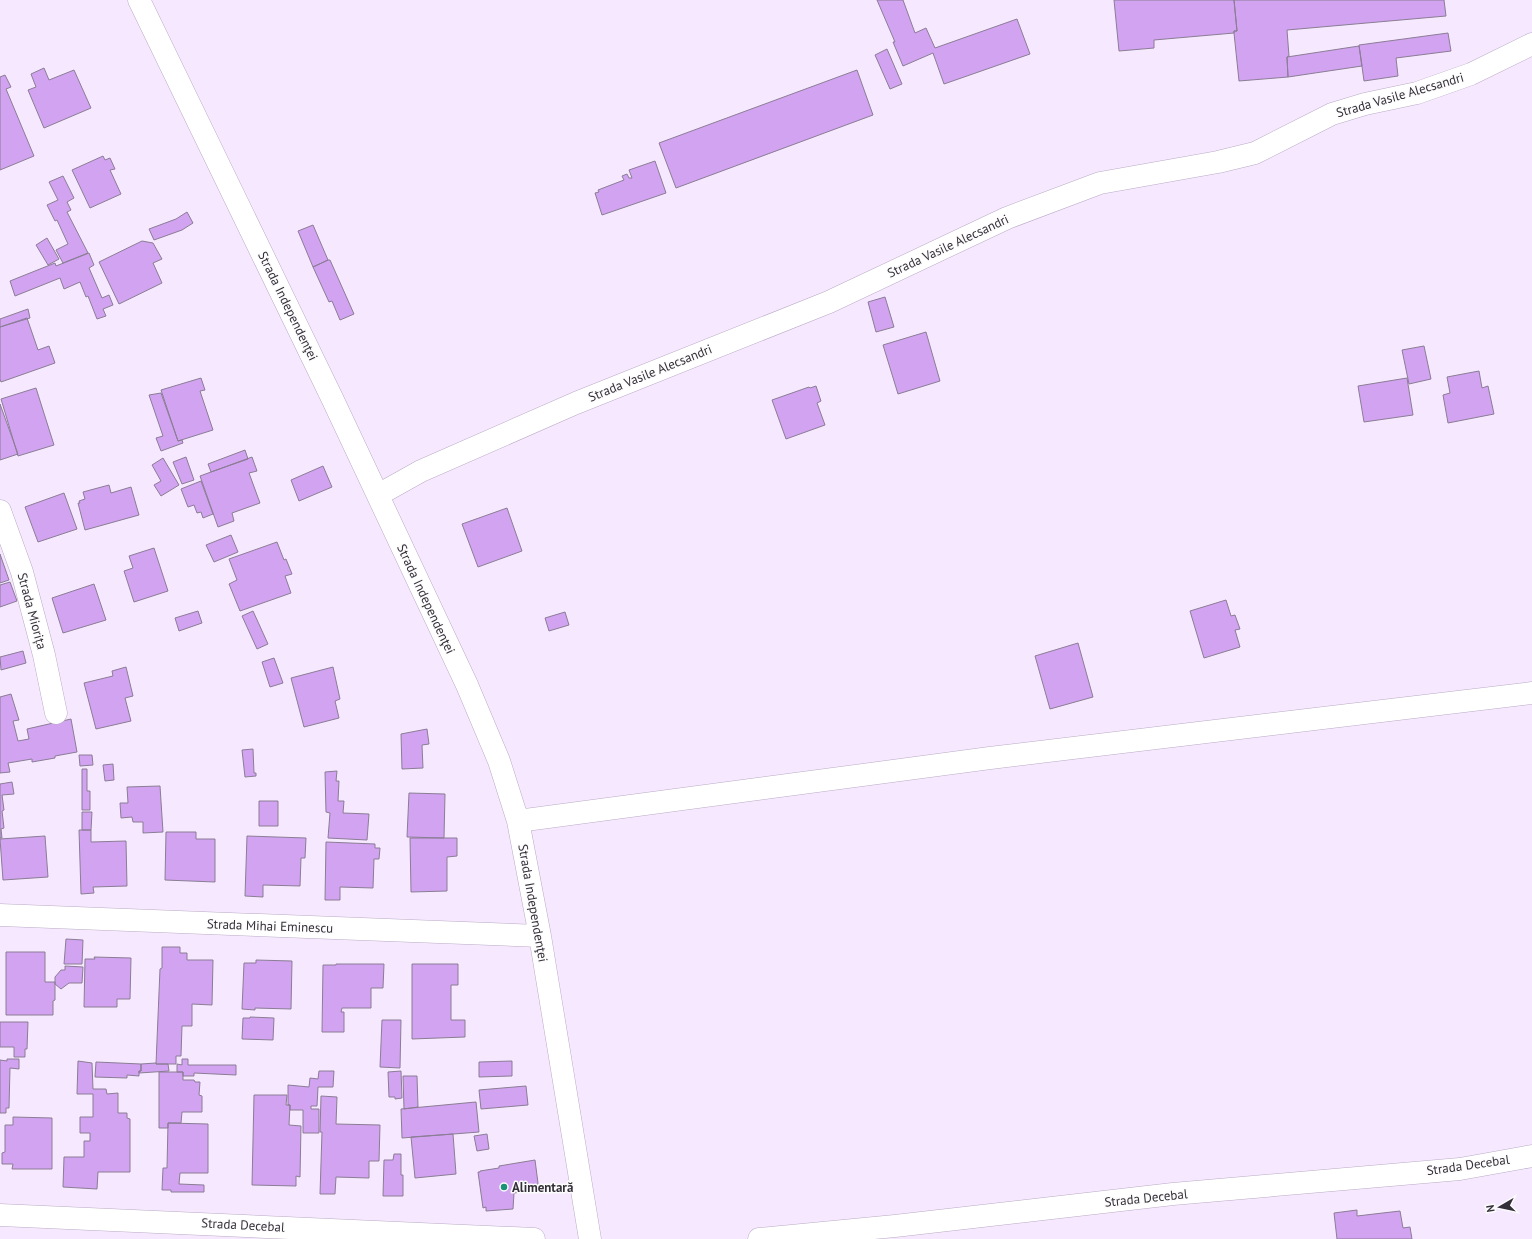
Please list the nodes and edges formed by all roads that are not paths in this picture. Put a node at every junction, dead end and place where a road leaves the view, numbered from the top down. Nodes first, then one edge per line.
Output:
1 (139, 0) edge
2 (1532, 44) edge
3 (378, 494) junction
4 (0, 512) edge
5 (1532, 693) edge
6 (56, 713) dead end
7 (518, 821) junction
8 (0, 915) edge
9 (540, 936) junction
10 (1532, 1156) edge
11 (0, 1215) edge
12 (534, 1239) edge
13 (590, 1239) edge
14 (759, 1239) edge

1 - 3 street, Strada Independenţei
2 - 3 street, Strada Vasile Alecsandri
3 - 7 street, Strada Independenţei
4 - 6 street, Strada Miorița
5 - 7 street
7 - 9 street, Strada Independenţei
8 - 9 street, Strada Mihai Eminescu
9 - 13 street, Strada Independenţei
10 - 14 street, Strada Decebal
11 - 12 street, Strada Decebal

